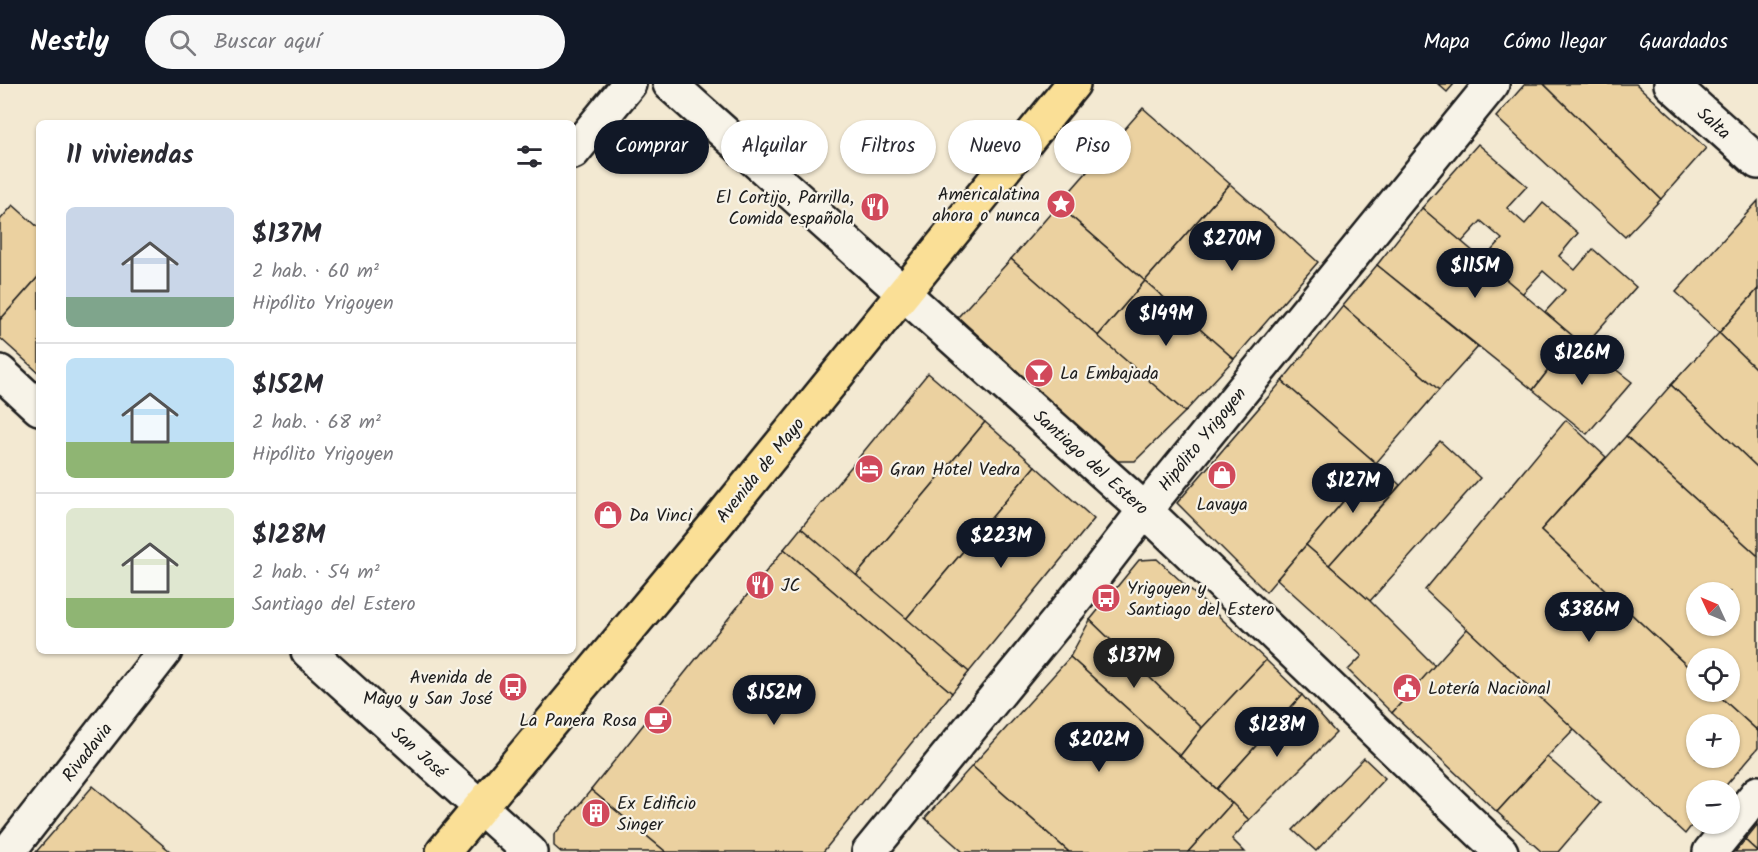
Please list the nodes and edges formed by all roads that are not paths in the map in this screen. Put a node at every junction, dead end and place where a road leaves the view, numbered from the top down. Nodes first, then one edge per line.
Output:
1 (629, 84) edge
2 (670, 84) edge
3 (1074, 84) edge
4 (1492, 84) edge
5 (1671, 84) edge
6 (576, 148) edge
7 (1758, 162) edge
8 (905, 293) junction
9 (0, 372) edge
10 (36, 405) edge
11 (1145, 510) junction
12 (163, 654) edge
13 (311, 654) edge
14 (1758, 794) edge
15 (480, 807) junction
16 (8, 852) edge
17 (443, 852) edge
18 (530, 852) edge
19 (869, 852) edge
20 (1501, 852) edge
21 (1710, 852) edge

1 - 6 street
2 - 8 street, Santiago del Estero
3 - 8 main road, Avenida de Mayo
4 - 11 street, Hipólito Yrigoyen
5 - 7 street, Salta
8 - 11 street, Santiago del Estero
8 - 15 main road, Avenida de Mayo
9 - 10 street
11 - 19 street, Hipólito Yrigoyen
11 - 20 street, Santiago del Estero
12 - 16 street, Rivadavia
13 - 15 street, San José
14 - 21 street
15 - 17 main road, Avenida de Mayo
15 - 18 street, San José

